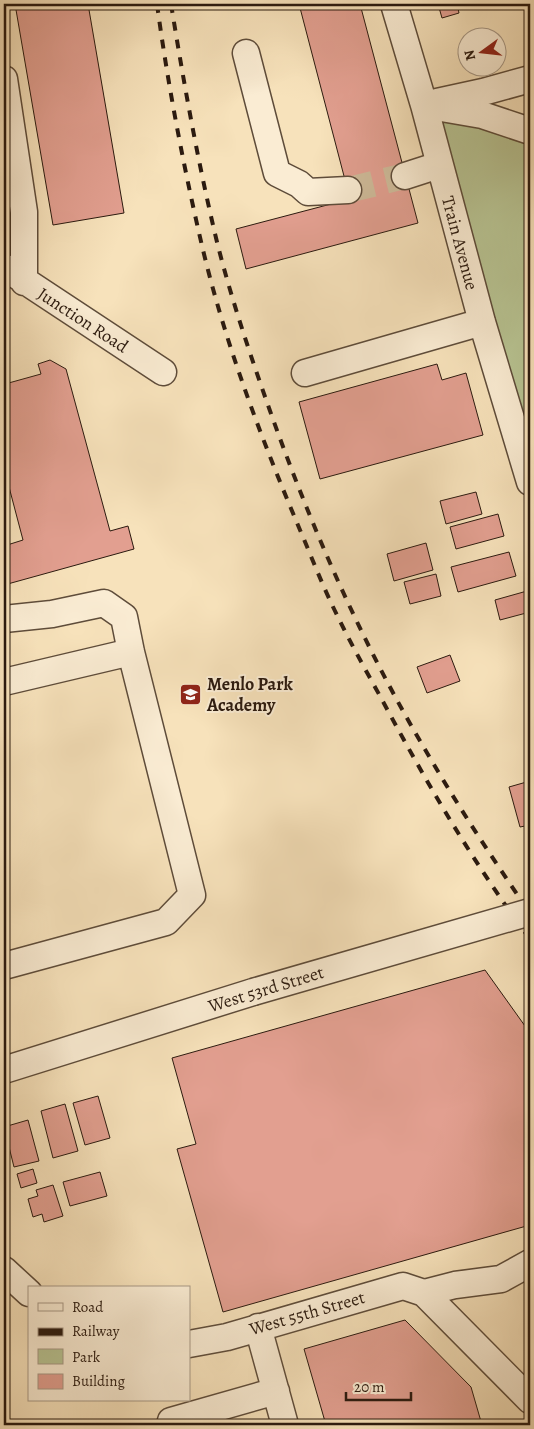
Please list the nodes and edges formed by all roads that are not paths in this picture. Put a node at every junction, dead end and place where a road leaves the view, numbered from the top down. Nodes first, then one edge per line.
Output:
1 (394, 4) edge
2 (246, 53) dead end
3 (530, 79) edge
4 (4, 80) edge
5 (424, 105) junction
6 (530, 131) edge
7 (439, 165) junction
8 (405, 176) tunnel mouth
9 (348, 190) tunnel mouth
10 (9, 271) edge
11 (482, 322) junction
12 (162, 372) dead end
13 (305, 373) dead end
14 (530, 482) edge
15 (4, 619) edge
16 (131, 652) junction
17 (4, 682) edge
18 (530, 912) edge
19 (4, 966) edge
20 (4, 1070) edge
21 (530, 1263) edge
22 (4, 1270) edge
23 (28, 1292) edge
24 (424, 1293) junction
25 (258, 1328) junction
26 (190, 1344) edge
27 (276, 1391) junction
28 (530, 1400) edge
29 (170, 1425) edge
30 (285, 1425) edge

1 - 5 street, Train Avenue
2 - 9 street
3 - 5 street
4 - 10 street
5 - 6 street
5 - 7 street, Train Avenue
7 - 8 street
7 - 11 street, Train Avenue
10 - 12 street, Junction Road
11 - 13 street
11 - 14 street, Train Avenue
15 - 16 street
16 - 17 street
16 - 19 street
18 - 20 street, West 53rd Street, bridge
21 - 24 street
22 - 23 street
24 - 25 street, West 55th Street
24 - 28 street
25 - 26 street, West 55th Street
25 - 27 street
27 - 29 street
27 - 30 street

